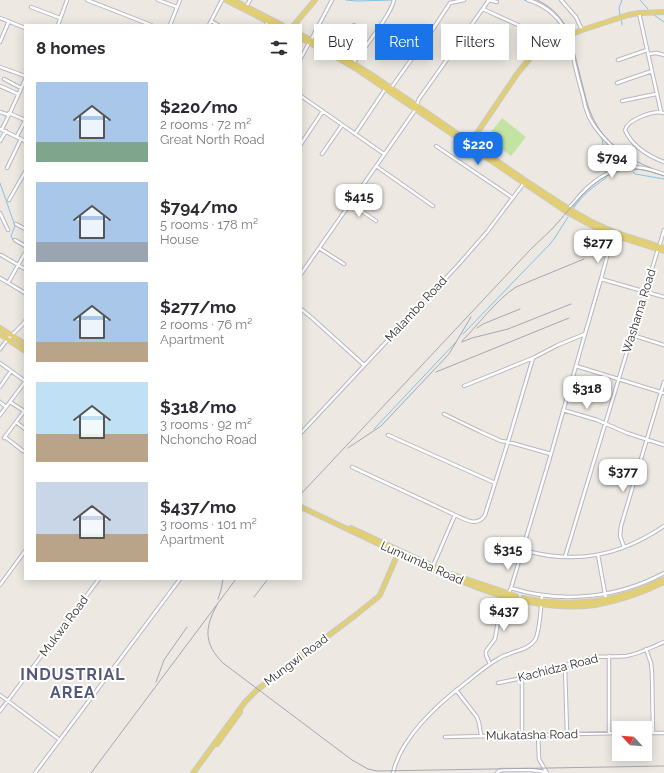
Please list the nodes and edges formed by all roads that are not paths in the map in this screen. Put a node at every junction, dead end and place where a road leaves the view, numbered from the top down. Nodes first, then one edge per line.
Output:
1 (67, 0) edge
2 (87, 0) edge
3 (158, 0) edge
4 (180, 0) edge
5 (222, 0) edge
6 (226, 0) edge
7 (233, 0) edge
8 (250, 0) edge
9 (315, 0) edge
10 (332, 0) edge
11 (394, 0) edge
12 (464, 0) edge
13 (488, 0) edge
14 (528, 0) edge
15 (561, 0) edge
16 (497, 2) dead end
17 (31, 7) dead end
18 (177, 7) junction
19 (246, 7) junction
20 (483, 9) junction
21 (664, 12) edge
22 (639, 13) junction
23 (0, 18) edge
24 (60, 18) junction
25 (211, 21) junction
26 (9, 22) junction
27 (267, 23) edge
28 (58, 24) edge
29 (148, 24) edge
30 (170, 24) edge
31 (210, 24) edge
32 (216, 24) edge
33 (280, 24) edge
34 (295, 24) edge
35 (561, 24) edge
36 (517, 25) edge
37 (24, 28) edge
38 (582, 30) junction
39 (575, 33) edge
40 (302, 36) edge
41 (302, 38) edge
42 (310, 41) junction
43 (0, 42) edge
44 (314, 43) edge
45 (648, 52) junction
46 (664, 54) edge
47 (302, 55) edge
48 (347, 60) edge
49 (527, 60) edge
50 (574, 60) edge
51 (618, 60) dead end
52 (353, 64) junction
53 (0, 67) edge
54 (652, 71) junction
55 (24, 76) edge
56 (4, 78) dead end
57 (24, 82) edge
58 (617, 83) dead end
59 (0, 86) edge
60 (21, 88) junction
61 (389, 88) junction
62 (18, 94) junction
63 (656, 94) junction
64 (302, 97) edge
65 (622, 101) dead end
66 (417, 108) junction
67 (323, 111) junction
68 (0, 112) edge
69 (662, 112) edge
70 (9, 114) junction
71 (24, 121) edge
72 (24, 123) edge
73 (342, 125) junction
74 (1, 129) edge
75 (6, 131) junction
76 (355, 134) junction
77 (17, 136) junction
78 (21, 139) junction
79 (24, 140) edge
80 (0, 141) edge
81 (302, 142) edge
82 (470, 144) junction
83 (436, 146) dead end
84 (322, 154) dead end
85 (384, 154) junction
86 (664, 162) edge
87 (376, 166) junction
88 (7, 168) dead end
89 (631, 168) junction
90 (24, 174) edge
91 (664, 174) edge
92 (525, 182) junction
93 (512, 198) junction
94 (9, 200) dead end
95 (350, 203) junction
96 (433, 206) dead end
97 (568, 209) junction
98 (0, 214) edge
99 (376, 220) dead end
100 (16, 224) dead end
101 (24, 228) edge
102 (8, 230) dead end
103 (664, 230) edge
104 (613, 233) junction
105 (15, 240) dead end
106 (24, 245) edge
107 (319, 248) junction
108 (659, 248) junction
109 (664, 249) edge
110 (1, 255) dead end
111 (24, 255) edge
112 (18, 264) junction
113 (344, 264) dead end
114 (24, 267) edge
115 (302, 272) edge
116 (0, 278) edge
117 (601, 279) junction
118 (8, 283) junction
119 (24, 292) edge
120 (645, 292) junction
121 (664, 297) edge
122 (302, 310) edge
123 (24, 322) edge
124 (0, 328) edge
125 (0, 334) edge
126 (585, 334) junction
127 (12, 336) junction
128 (632, 336) junction
129 (7, 340) junction
130 (24, 343) edge
131 (664, 346) edge
132 (0, 349) edge
133 (24, 350) edge
134 (533, 358) junction
135 (0, 363) edge
136 (364, 365) junction
137 (576, 366) junction
138 (11, 372) junction
139 (618, 379) junction
140 (24, 381) edge
141 (664, 382) edge
142 (24, 383) edge
143 (464, 386) dead end
144 (0, 387) edge
145 (662, 393) edge
146 (0, 402) edge
147 (10, 402) junction
148 (6, 407) junction
149 (564, 410) junction
150 (24, 411) edge
151 (444, 414) dead end
152 (0, 415) edge
153 (16, 422) junction
154 (605, 423) junction
155 (24, 428) edge
156 (302, 432) edge
157 (388, 435) dead end
158 (647, 440) junction
159 (508, 442) junction
160 (664, 445) edge
161 (23, 451) dead end
162 (551, 454) junction
163 (352, 467) dead end
164 (495, 482) junction
165 (302, 506) edge
166 (455, 515) junction
167 (664, 526) edge
168 (624, 547) junction
169 (522, 550) junction
170 (24, 552) edge
171 (400, 552) junction
172 (598, 555) junction
173 (564, 557) junction
174 (433, 566) junction
175 (664, 573) edge
176 (98, 580) edge
177 (179, 580) edge
178 (664, 581) edge
179 (0, 585) edge
180 (511, 588) junction
181 (605, 594) junction
182 (507, 595) junction
183 (542, 595) junction
184 (606, 599) junction
185 (541, 603) junction
186 (664, 642) edge
187 (646, 649) junction
188 (609, 656) junction
189 (490, 664) junction
190 (565, 666) junction
191 (522, 678) junction
192 (498, 683) dead end
193 (456, 690) junction
194 (0, 695) edge
195 (8, 701) junction
196 (0, 711) edge
197 (609, 733) joint
198 (653, 733) joint
199 (664, 733) edge
200 (566, 734) junction
201 (481, 735) junction
202 (522, 735) junction
203 (538, 735) junction
204 (445, 737) dead end
205 (60, 740) junction
206 (35, 773) edge
207 (194, 773) edge
208 (393, 773) edge
209 (497, 773) edge
210 (547, 773) edge

1 - 24 street
2 - 29 street
3 - 18 street
4 - 18 street
5 - 25 street
6 - 27 main road
7 - 19 main road
8 - 19 street
9 - 34 main road
10 - 42 street
11 - 52 street
12 - 61 street
13 - 16 street
13 - 20 street
14 - 35 street
15 - 38 street
17 - 24 street
18 - 30 street
19 - 33 main road
20 - 36 street
20 - 66 street
21 - 22 main road
22 - 38 main road
22 - 45 street
23 - 26 street
24 - 28 street
25 - 31 street
25 - 32 street
26 - 37 street
26 - 43 street
38 - 39 main road
40 - 42 main road
41 - 42 main road
42 - 44 main road
42 - 47 street
42 - 52 main road
45 - 46 street
45 - 51 street
45 - 54 street
48 - 52 main road
49 - 82 main road
50 - 89 street
52 - 61 main road
53 - 55 street
54 - 58 street
54 - 63 street
56 - 60 street
57 - 60 street
59 - 62 street
60 - 62 street
61 - 66 main road
61 - 76 street
62 - 70 street
63 - 65 street
63 - 69 street
64 - 67 street
66 - 82 main road
66 - 85 street
67 - 73 street
67 - 81 street
68 - 70 street
69 - 86 street
70 - 71 street
70 - 74 street
72 - 77 street
73 - 76 street
73 - 84 street
74 - 75 street
75 - 77 street
75 - 80 street
76 - 85 street
77 - 78 street
78 - 79 street
78 - 88 street
82 - 92 main road
83 - 93 street
85 - 87 street
87 - 95 street
87 - 96 street
89 - 91 street
89 - 97 street
90 - 94 street
92 - 93 street, Malambo Road
92 - 97 main road
92 - 104 main road
93 - 136 street, Malambo Road
95 - 99 street
95 - 107 street
97 - 104 main road
98 - 102 street
100 - 101 street
103 - 108 street, Washama Road
104 - 108 main road
104 - 117 street
105 - 106 street
107 - 113 street
107 - 115 street
108 - 109 main road
108 - 120 street, Washama Road
110 - 112 street
111 - 112 street
112 - 114 street
112 - 118 street
116 - 118 street
117 - 120 street
117 - 126 street
118 - 119 street
120 - 121 street
120 - 128 street, Washama Road
122 - 136 street
123 - 127 street
124 - 127 main road
125 - 129 main road
126 - 134 street
126 - 137 street
127 - 129 street
127 - 130 main road
128 - 131 street
128 - 139 street, Washama Road
129 - 132 street
129 - 133 main road
134 - 143 street
134 - 159 street
135 - 138 street
136 - 156 street, Malambo Road
137 - 139 street
137 - 149 street
138 - 140 street
138 - 144 street
139 - 145 street
139 - 154 street, Washama Road
141 - 145 street
142 - 147 street
145 - 158 street
146 - 148 street
147 - 148 street
147 - 150 street
148 - 152 street
149 - 154 street
149 - 162 street
150 - 153 street
151 - 159 street
153 - 155 street
153 - 161 street
154 - 158 street
154 - 173 street, Washama Road
157 - 164 street
158 - 160 street
158 - 168 street
159 - 162 street
159 - 164 street
162 - 169 street
163 - 166 street
164 - 166 street
165 - 171 main road, Lumumba Road
166 - 174 street
167 - 168 street
168 - 172 street
169 - 173 street
169 - 180 street
170 - 179 street
171 - 174 main road, Lumumba Road
171 - 182 main road, Lumumba Road
171 - 207 main road, Mungwi Road
172 - 173 street
172 - 181 street
174 - 182 main road, Lumumba Road
175 - 181 street
176 - 195 street, Mukwa Road
177 - 205 street
178 - 184 main road, Lumumba Road
178 - 185 main road, Lumumba Road
180 - 182 street
180 - 183 street
181 - 183 street
181 - 184 street
182 - 185 main road, Lumumba Road
182 - 189 street
183 - 185 street
184 - 185 main road, Lumumba Road
185 - 189 street
186 - 187 street, Kachidza Road
187 - 188 street, Kachidza Road
187 - 198 street
188 - 190 street, Kachidza Road
188 - 197 street
189 - 193 street
190 - 191 street, Kachidza Road
190 - 200 street
191 - 192 street, Kachidza Road
191 - 202 street
193 - 201 street
193 - 208 street
194 - 195 street
195 - 196 street, Mukwa Road
195 - 205 street
197 - 200 street, Mukatasha Road
198 - 199 street
200 - 203 street, Mukatasha Road
201 - 202 street, Mukatasha Road
201 - 204 street, Mukatasha Road
202 - 203 street, Mukatasha Road
203 - 210 street
205 - 206 street
209 - 210 street

